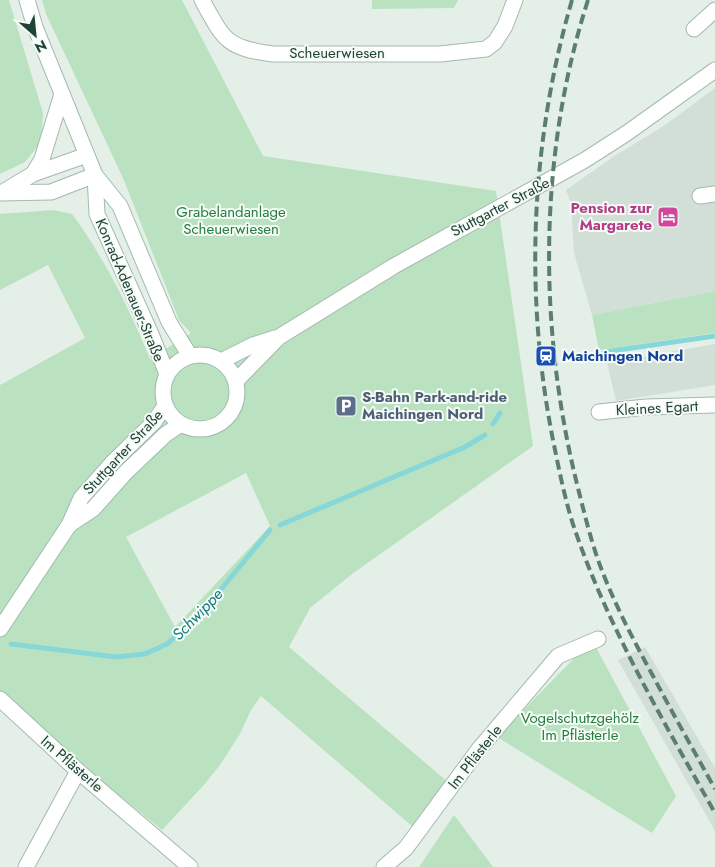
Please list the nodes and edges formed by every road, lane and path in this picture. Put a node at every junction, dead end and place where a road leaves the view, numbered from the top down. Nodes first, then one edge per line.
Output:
1 (27, 0) edge
2 (202, 0) edge
3 (515, 0) edge
4 (715, 10) edge
5 (694, 29) dead end
6 (715, 70) edge
7 (62, 94) junction
8 (87, 155) junction
9 (34, 174) junction
10 (95, 176) junction
11 (1, 193) edge
12 (279, 337) junction
13 (190, 356) junction
14 (221, 361) junction
15 (167, 374) junction
16 (236, 381) junction
17 (715, 405) edge
18 (165, 406) junction
19 (599, 412) dead end
20 (181, 424) junction
21 (69, 525) junction
22 (0, 629) edge
23 (598, 639) dead end
24 (0, 700) edge
25 (78, 771) junction
26 (26, 867) edge
27 (190, 867) edge
28 (384, 867) edge

1 - 7 street, Konrad-Adenauer-Straße
2 - 3 street, Scheuerwiesen
4 - 5 street
6 - 12 street, Stuttgarter Straße
7 - 8 street, Konrad-Adenauer-Straße
7 - 9 street
8 - 9 street
8 - 10 street, Konrad-Adenauer-Straße
9 - 11 street
10 - 11 street
10 - 13 street, Konrad-Adenauer-Straße
10 - 15 street, Konrad-Adenauer-Straße
12 - 14 street, Stuttgarter Straße
12 - 16 street, Stuttgarter Straße
13 - 14 street
13 - 15 street
14 - 16 street
15 - 18 street
16 - 20 street
17 - 19 street, Kleines Egart
18 - 20 street
18 - 21 street, Stuttgarter Straße
20 - 21 street, Stuttgarter Straße
21 - 22 street, Stuttgarter Straße
23 - 28 street, Im Pflästerle
24 - 25 street, Im Pflästerle
25 - 26 street
25 - 27 street, Im Pflästerle

